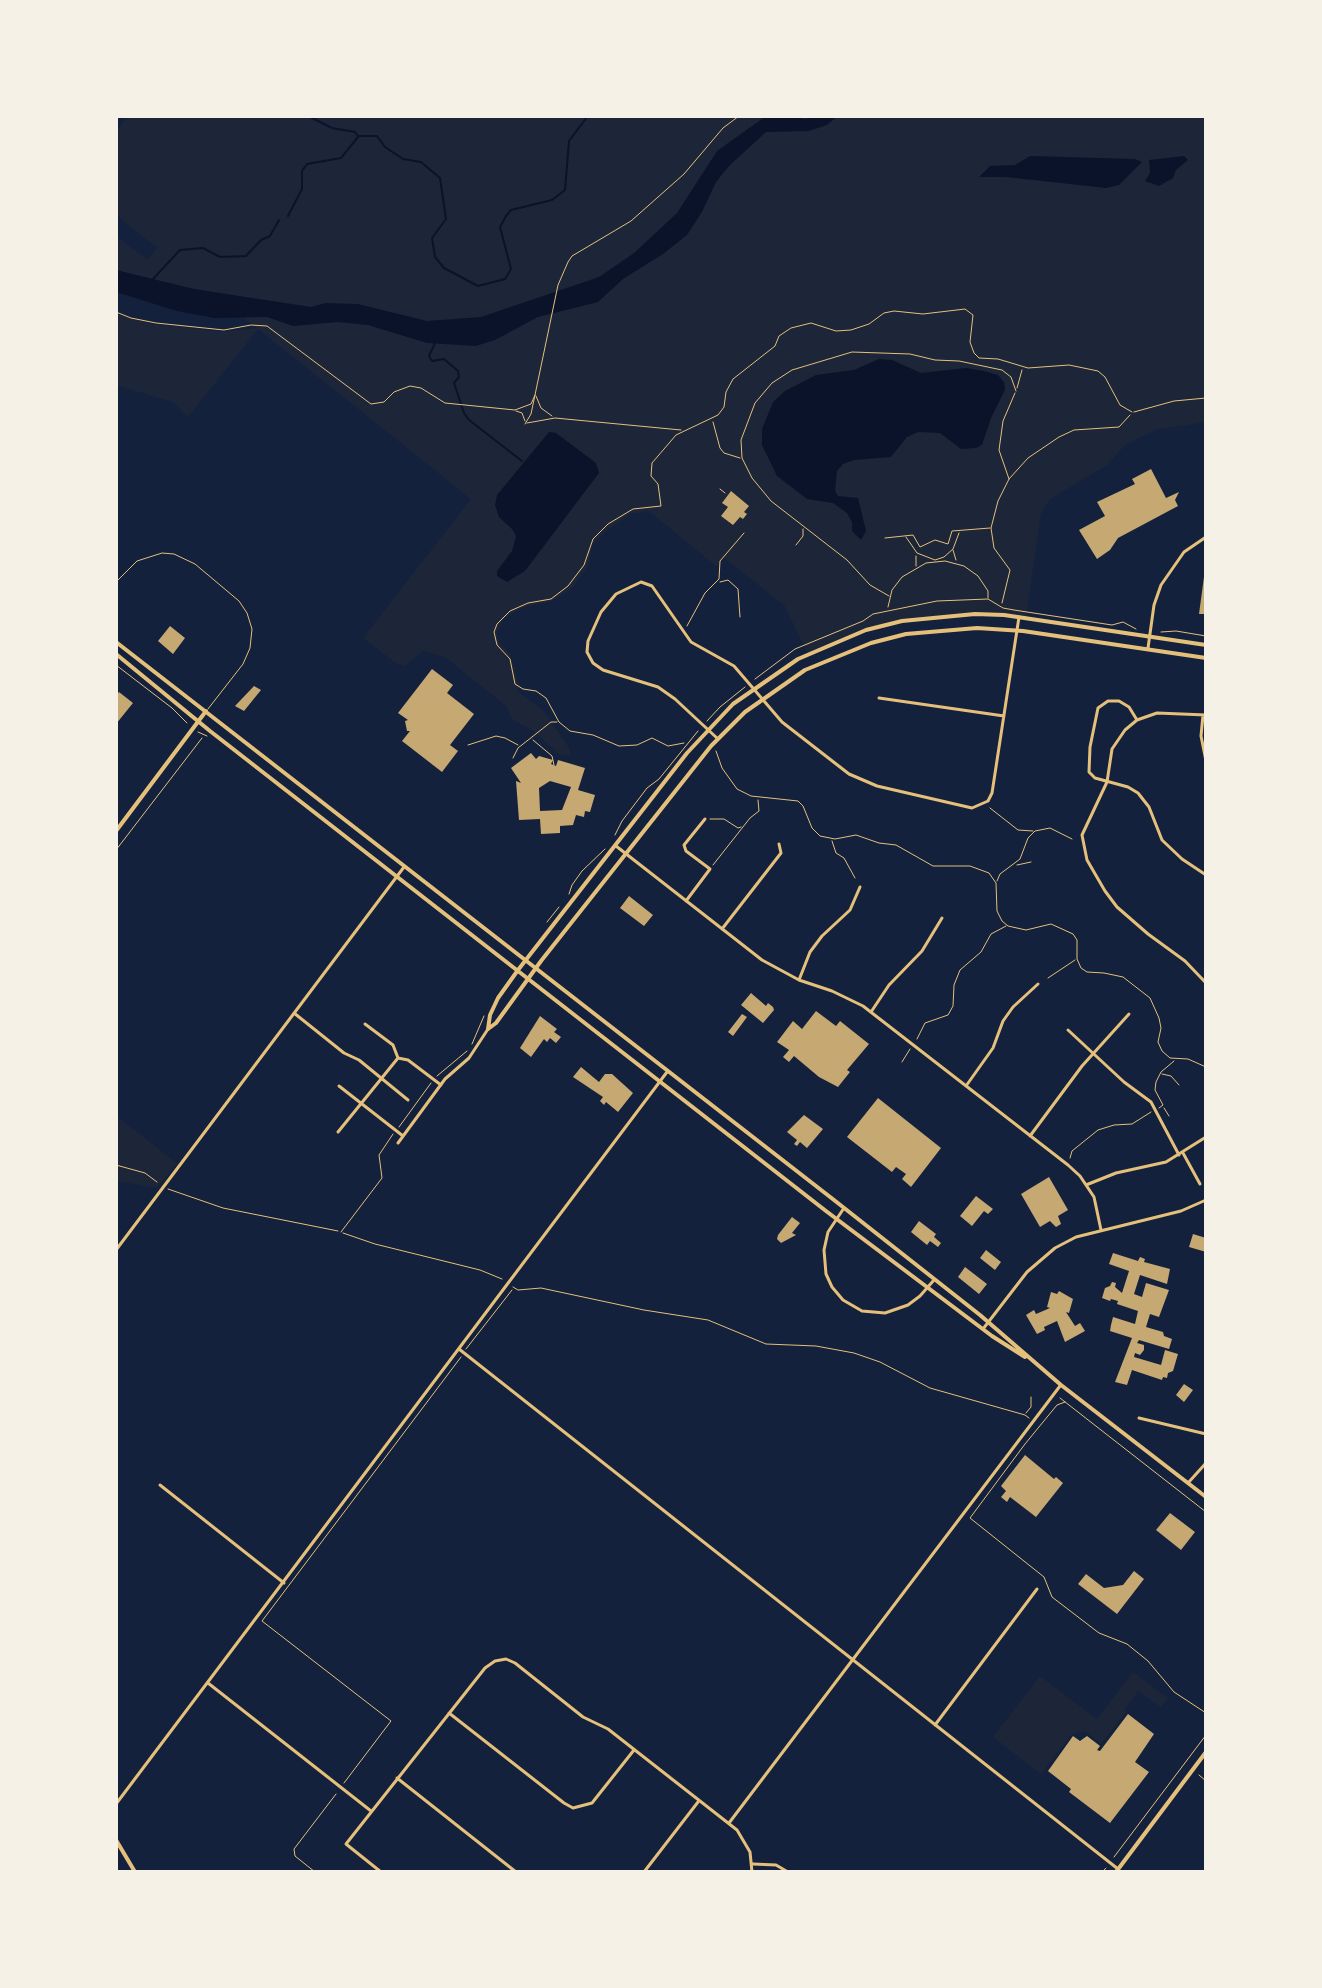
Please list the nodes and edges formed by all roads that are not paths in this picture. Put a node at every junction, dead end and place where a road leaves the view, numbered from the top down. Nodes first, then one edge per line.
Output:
1 (1206, 537) edge
2 (116, 582) edge
3 (1019, 617) junction
4 (1017, 630) junction
5 (1150, 634) junction
6 (116, 642) edge
7 (1206, 645) edge
8 (1148, 650) junction
9 (116, 654) edge
10 (1206, 658) edge
11 (754, 688) junction
12 (879, 698) dead end
13 (763, 699) junction
14 (206, 711) junction
15 (1204, 715) edge
16 (1004, 716) junction
17 (1137, 720) junction
18 (199, 721) junction
19 (708, 729) junction
20 (718, 739) junction
21 (1206, 761) edge
22 (1107, 780) junction
23 (705, 819) road end
24 (116, 831) edge
25 (779, 844) dead end
26 (615, 846) junction
27 (626, 854) junction
28 (404, 867) junction
29 (1206, 875) edge
30 (399, 876) junction
31 (860, 887) dead end
32 (686, 901) junction
33 (942, 918) dead end
34 (722, 929) junction
35 (526, 960) junction
36 (536, 968) junction
37 (518, 970) junction
38 (529, 978) junction
39 (799, 980) junction
40 (1206, 983) edge
41 (1038, 984) dead end
42 (871, 1012) junction
43 (294, 1013) junction
44 (1129, 1014) dead end
45 (365, 1024) dead end
46 (488, 1029) junction
47 (1068, 1030) dead end
48 (1093, 1054) junction
49 (398, 1058) junction
50 (668, 1071) junction
51 (380, 1079) junction
52 (660, 1081) junction
53 (441, 1085) junction
54 (339, 1086) dead end
55 (966, 1086) junction
56 (408, 1100) dead end
57 (361, 1103) junction
58 (338, 1132) dead end
59 (403, 1136) junction
60 (1030, 1136) junction
61 (1206, 1137) edge
62 (398, 1143) dead end
63 (1181, 1154) junction
64 (1200, 1184) dead end
65 (1086, 1185) junction
66 (1206, 1200) edge
67 (844, 1208) junction
68 (836, 1219) junction
69 (1101, 1230) junction
70 (116, 1250) edge
71 (934, 1279) junction
72 (928, 1288) junction
73 (989, 1322) junction
74 (983, 1329) junction
75 (459, 1349) junction
76 (1036, 1364) junction
77 (1061, 1385) junction
78 (1139, 1418) dead end
79 (1206, 1434) edge
80 (1206, 1463) edge
81 (1188, 1483) junction
82 (160, 1485) dead end
83 (1206, 1497) edge
84 (284, 1583) junction
85 (1037, 1589) dead end
86 (853, 1660) junction
87 (208, 1683) junction
88 (449, 1713) junction
89 (935, 1725) junction
90 (634, 1750) junction
91 (1206, 1752) edge
92 (397, 1778) junction
93 (699, 1801) junction
94 (116, 1804) edge
95 (371, 1811) junction
96 (729, 1823) junction
97 (116, 1840) edge
98 (753, 1864) junction
99 (1117, 1870) edge
100 (135, 1872) edge
101 (381, 1872) edge
102 (516, 1872) edge
103 (644, 1872) edge
104 (752, 1872) edge
105 (788, 1872) edge

1 - 5 street
2 - 14 lane
3 - 4 street
3 - 5 main road
3 - 11 main road
4 - 8 main road
4 - 13 main road
4 - 16 street
5 - 7 main road
5 - 8 street
6 - 14 main road
8 - 10 main road
9 - 18 main road
11 - 13 street
11 - 19 main road
11 - 19 street
12 - 16 street
13 - 16 street
13 - 20 main road
14 - 18 main road
14 - 28 main road
15 - 17 street
15 - 21 street
17 - 22 street
17 - 22 street
18 - 24 main road
18 - 30 main road
19 - 20 street
19 - 26 main road
20 - 27 main road
22 - 29 street
22 - 40 street
23 - 32 street
25 - 34 street
26 - 27 street
26 - 35 main road
27 - 32 street
27 - 36 main road
28 - 30 street
28 - 35 main road
30 - 37 main road
30 - 43 street
31 - 39 street
32 - 34 street
33 - 42 street
34 - 39 street
35 - 36 main road
35 - 37 main road
36 - 38 main road
36 - 50 main road
37 - 38 main road
37 - 46 main road
38 - 46 main road
38 - 52 main road
39 - 42 street
41 - 55 street
42 - 55 street
43 - 51 street
43 - 70 street
44 - 48 street
45 - 49 street
46 - 53 street
47 - 48 street
48 - 60 street
48 - 63 street
49 - 51 street
49 - 53 street
50 - 52 street
50 - 67 main road
51 - 56 street
51 - 57 street
52 - 68 main road
52 - 75 street
53 - 59 street
54 - 57 street
55 - 60 street
57 - 58 street
57 - 59 street
59 - 62 street
60 - 65 street
61 - 63 street
63 - 64 street
63 - 65 street
65 - 69 street
66 - 69 street
67 - 68 street
67 - 71 main road
68 - 72 main road
68 - 72 street
69 - 73 street
71 - 72 street
71 - 73 main road
72 - 74 main road
73 - 74 street
73 - 76 main road
74 - 76 main road
75 - 84 street
75 - 86 street
76 - 77 main road
77 - 81 main road
77 - 86 street
78 - 79 street
80 - 81 street
81 - 83 main road
82 - 84 street
84 - 87 street
85 - 89 street
86 - 89 street
86 - 96 street
87 - 94 street
87 - 95 street
88 - 90 street
88 - 90 street
88 - 92 street
89 - 99 street
90 - 93 street
91 - 99 main road
92 - 95 street
92 - 102 street
93 - 96 street
93 - 103 street
95 - 101 street
96 - 98 street
97 - 100 main road
98 - 104 street
98 - 105 street

